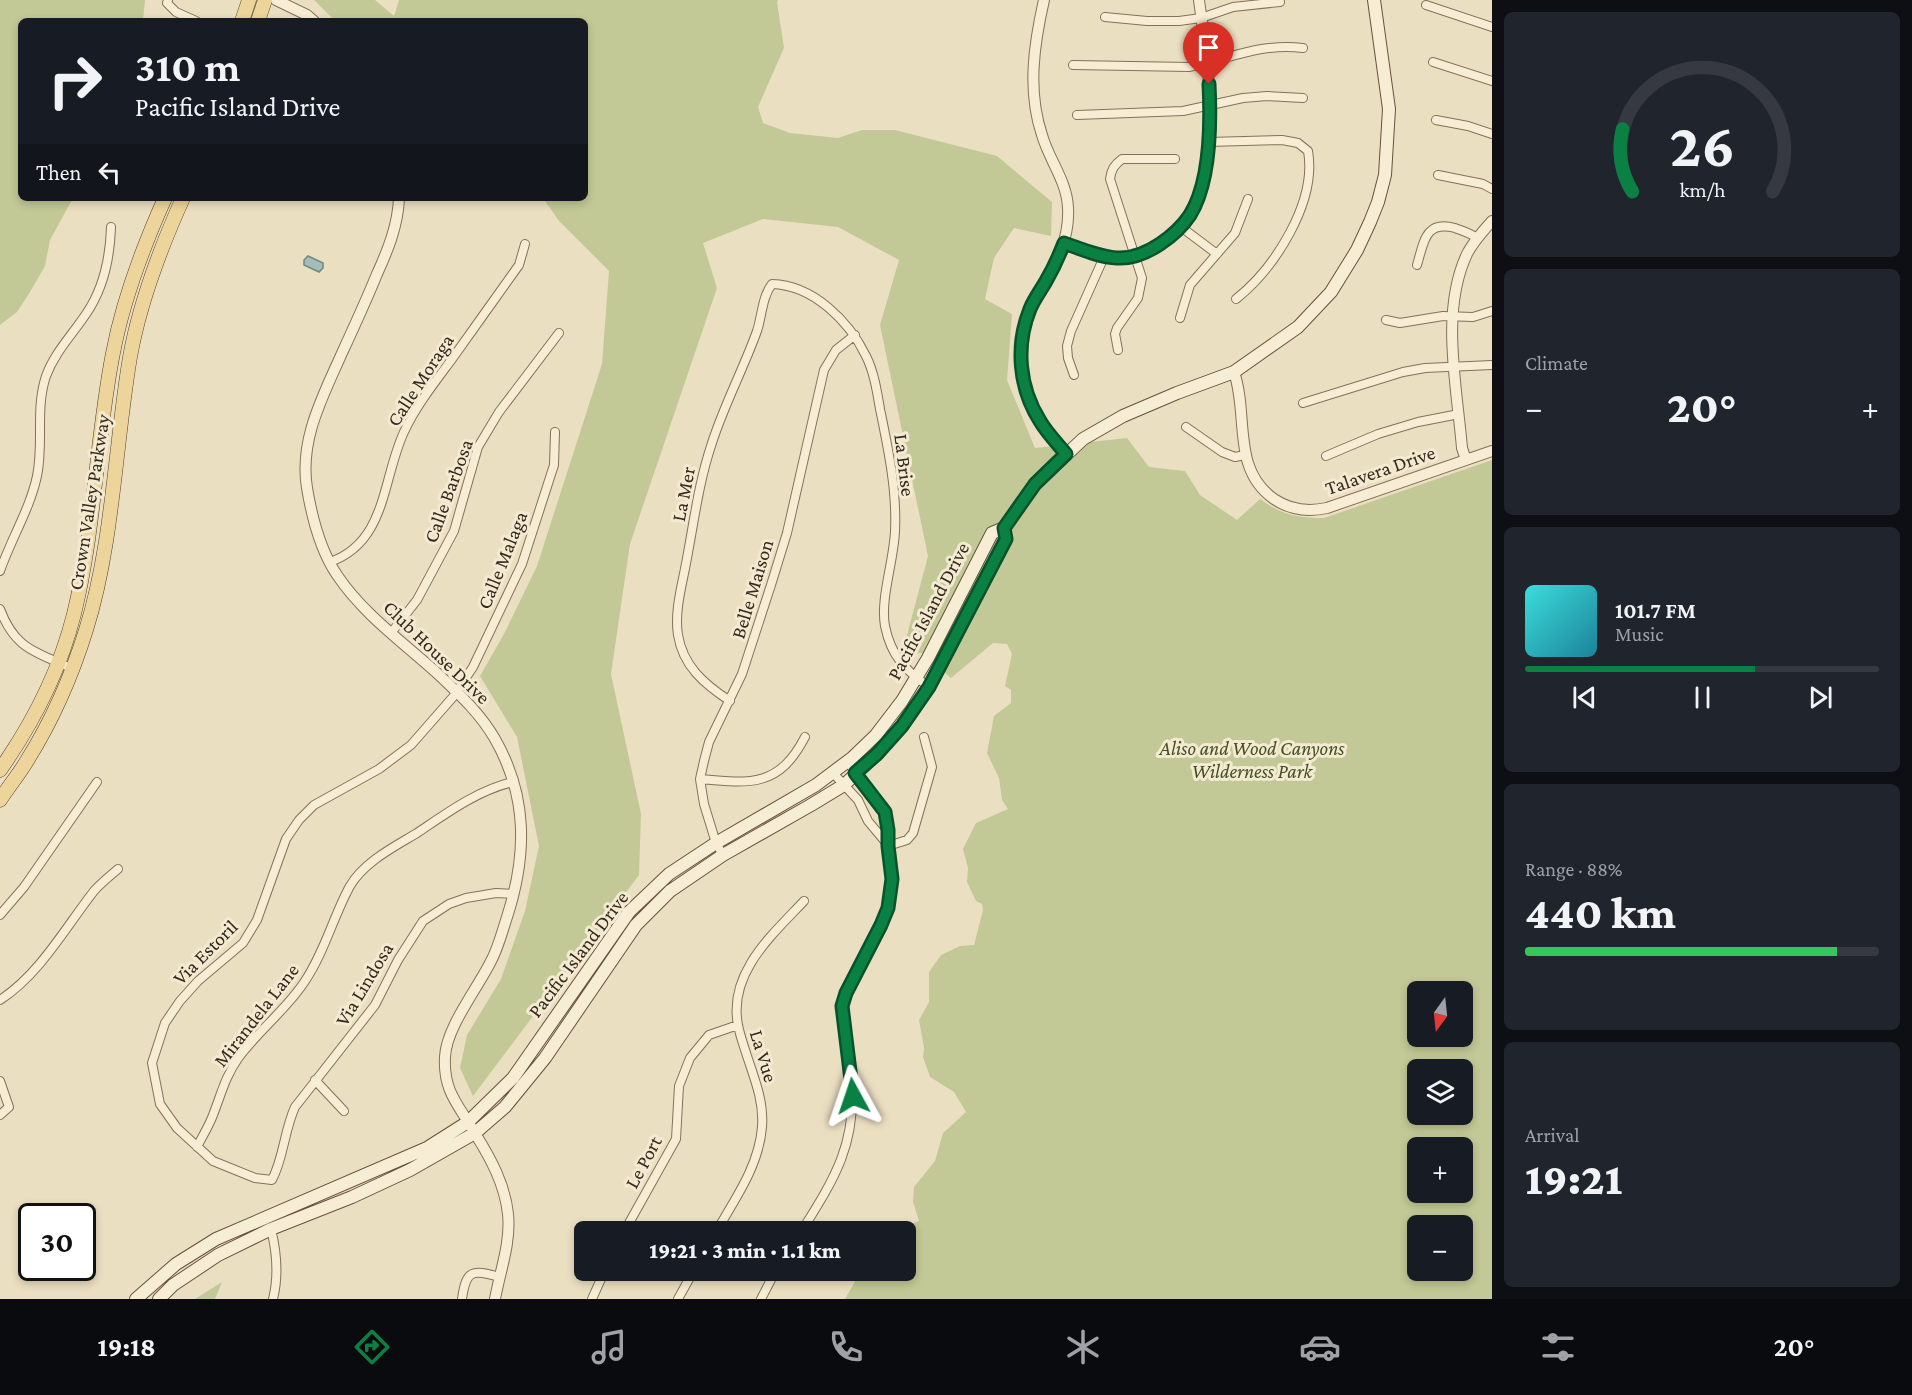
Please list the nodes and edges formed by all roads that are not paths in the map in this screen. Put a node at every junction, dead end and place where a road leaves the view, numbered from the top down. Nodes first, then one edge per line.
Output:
1 (168, 0) edge
2 (249, 0) edge
3 (265, 0) edge
4 (276, 0) edge
5 (1044, 0) edge
6 (1199, 0) edge
7 (1374, 0) edge
8 (1280, 2) dead end
9 (1426, 5) dead end
10 (1105, 17) dead end
11 (189, 18) edge
12 (243, 18) edge
13 (259, 18) edge
14 (310, 18) edge
15 (1201, 18) junction
16 (1492, 27) edge
17 (1303, 48) dead end
18 (1207, 63) junction
19 (1433, 63) dead end
20 (1073, 65) dead end
21 (1492, 81) edge
22 (1303, 98) dead end
23 (1210, 105) junction
24 (1077, 115) dead end
25 (1436, 120) dead end
26 (1492, 134) edge
27 (1208, 142) junction
28 (1175, 159) dead end
29 (1438, 175) dead end
30 (1492, 189) edge
31 (1248, 199) dead end
32 (164, 201) edge
33 (182, 201) edge
34 (399, 201) edge
35 (1492, 221) edge
36 (111, 227) dead end
37 (1181, 227) junction
38 (1477, 238) junction
39 (1064, 243) junction
40 (525, 244) dead end
41 (1217, 254) junction
42 (1134, 256) junction
43 (1104, 257) junction
44 (1417, 265) dead end
45 (772, 284) joint
46 (1236, 299) dead end
47 (1492, 312) edge
48 (1452, 316) junction
49 (1180, 318) dead end
50 (1386, 320) dead end
51 (559, 333) dead end
52 (855, 335) junction
53 (1118, 350) dead end
54 (1492, 365) edge
55 (1454, 366) junction
56 (1234, 372) junction
57 (1074, 375) dead end
58 (1303, 403) dead end
59 (1459, 414) junction
60 (1186, 427) dead end
61 (555, 432) dead end
62 (1492, 451) edge
63 (1066, 454) junction
64 (1245, 455) junction
65 (1326, 456) dead end
66 (1466, 460) junction
67 (1004, 528) junction
68 (330, 562) junction
69 (0, 571) edge
70 (0, 609) edge
71 (3, 624) edge
72 (392, 633) junction
73 (58, 662) junction
74 (73, 669) junction
75 (916, 678) junction
76 (929, 687) junction
77 (456, 691) junction
78 (730, 700) junction
79 (805, 737) dead end
80 (924, 737) dead end
81 (847, 761) junction
82 (0, 770) edge
83 (832, 773) junction
84 (855, 773) junction
85 (700, 779) junction
86 (97, 782) dead end
87 (513, 782) junction
88 (843, 785) junction
89 (0, 800) edge
90 (717, 843) junction
91 (888, 846) junction
92 (723, 855) junction
93 (118, 869) dead end
94 (514, 894) junction
95 (804, 901) dead end
96 (0, 915) edge
97 (0, 1000) edge
98 (738, 1025) junction
99 (315, 1080) junction
100 (0, 1081) edge
101 (344, 1111) dead end
102 (0, 1115) edge
103 (468, 1122) junction
104 (476, 1133) junction
105 (197, 1147) junction
106 (272, 1180) joint
107 (285, 1209) junction
108 (630, 1221) edge
109 (722, 1221) edge
110 (808, 1221) edge
111 (245, 1227) junction
112 (271, 1229) junction
113 (499, 1277) junction
114 (600, 1281) edge
115 (688, 1281) edge
116 (770, 1281) edge
117 (136, 1299) edge
118 (159, 1299) edge
119 (273, 1299) edge
120 (462, 1299) edge
121 (495, 1299) edge
122 (592, 1299) edge
123 (678, 1299) edge
124 (761, 1299) edge

1 - 11 street
2 - 12 main road
3 - 13 main road
4 - 14 street
5 - 39 street
6 - 15 street
7 - 56 main road, Pacific Island Drive
8 - 15 street
9 - 16 street
10 - 15 street
15 - 18 street
17 - 18 street
18 - 20 street
18 - 23 street
19 - 21 street
22 - 23 street
23 - 24 street
23 - 27 street
25 - 26 street
27 - 37 street
27 - 46 street
28 - 42 street
29 - 30 street
31 - 41 street
32 - 73 main road, Crown Valley Parkway
33 - 74 main road, Crown Valley Parkway
34 - 68 street, Club House Drive
35 - 38 street
36 - 69 street
37 - 41 street
37 - 42 street
38 - 44 street
38 - 48 street
39 - 43 street
39 - 63 street
40 - 68 street, Calle Moraga
41 - 49 street
42 - 43 street
42 - 53 street
43 - 57 street
45 - 52 street, La Brise
45 - 78 street, La Mer
47 - 48 street
48 - 50 street
48 - 55 street
51 - 72 street, Calle Barbosa
52 - 75 street, La Brise
52 - 78 street, Belle Maison
54 - 55 street
55 - 58 street
55 - 59 street
56 - 63 main road, Pacific Island Drive
56 - 64 street, Talavera Drive
59 - 65 street
59 - 66 street
60 - 64 street
61 - 77 street, Calle Malaga
62 - 66 street, Talavera Drive
63 - 67 main road, Pacific Island Drive
64 - 66 street, Talavera Drive
67 - 75 main road, Pacific Island Drive
67 - 76 main road, Pacific Island Drive
68 - 72 street, Club House Drive
70 - 71 street
71 - 73 street
72 - 77 street, Club House Drive
73 - 74 street
73 - 82 main road, Crown Valley Parkway
74 - 89 main road, Crown Valley Parkway
75 - 76 street, La Brise
75 - 81 main road, Pacific Island Drive
76 - 84 main road, Pacific Island Drive
77 - 87 street, Club House Drive
77 - 105 street, Via Estoril
78 - 85 street, Belle Maison
79 - 85 street
80 - 91 street
81 - 83 main road, Pacific Island Drive
81 - 84 street
83 - 88 street
83 - 90 main road, Pacific Island Drive
84 - 88 main road, Pacific Island Drive
84 - 91 street
85 - 90 street, Belle Maison
86 - 96 street
87 - 94 street, Club House Drive
87 - 105 street, Mirandela Lane
88 - 91 street
88 - 92 main road, Pacific Island Drive
90 - 92 street, Belle Maison
90 - 103 main road, Pacific Island Drive
91 - 110 street
92 - 104 main road, Pacific Island Drive
93 - 97 street
94 - 99 street, Via Lindosa
94 - 103 street, Club House Drive
95 - 98 street, La Vue
98 - 108 street, Le Port
98 - 109 street, La Vue
99 - 101 street
99 - 106 street, Via Lindosa
100 - 102 street
103 - 104 street, Club House Drive
103 - 107 main road, Pacific Island Drive
104 - 112 main road, Pacific Island Drive
104 - 113 street, Club House Drive
105 - 106 street, Via Estoril
107 - 111 main road, Pacific Island Drive
107 - 112 main road
111 - 112 main road
111 - 117 main road, Pacific Island Drive
112 - 118 main road, Pacific Island Drive
112 - 119 street
113 - 120 street
113 - 121 street, Club House Drive
114 - 122 street
115 - 123 street
116 - 124 street

